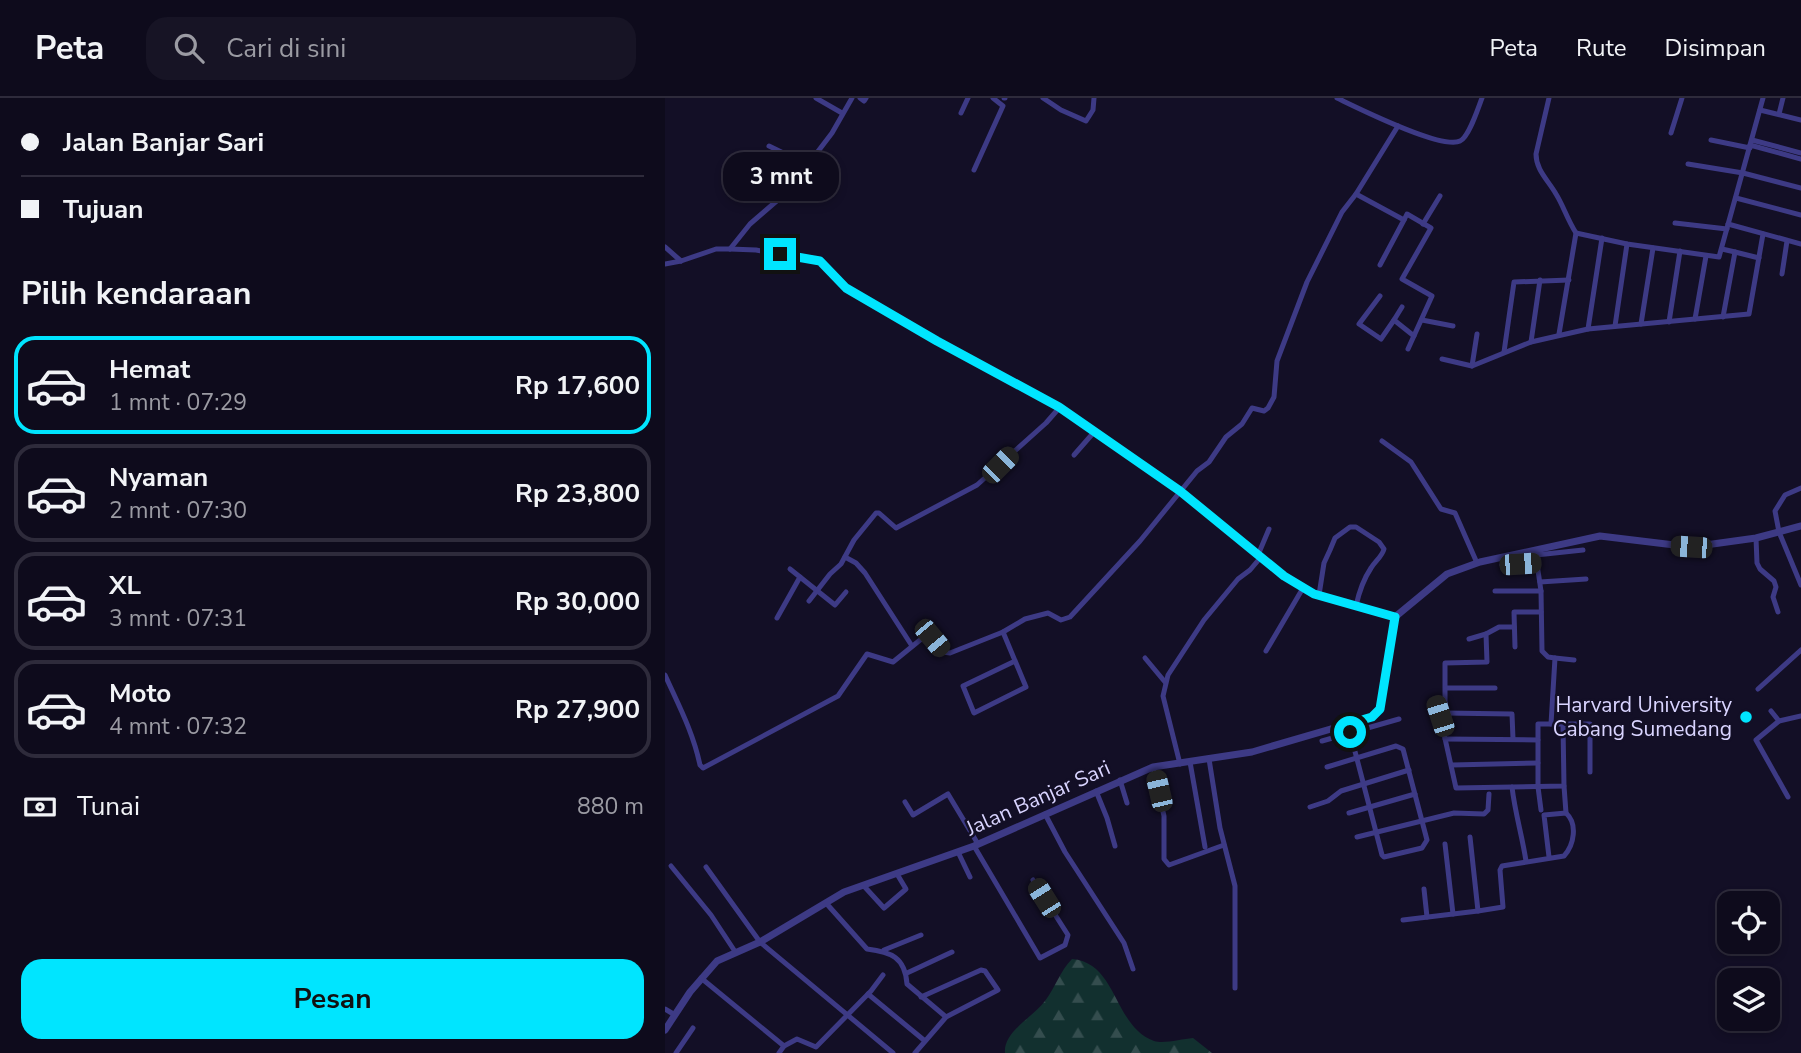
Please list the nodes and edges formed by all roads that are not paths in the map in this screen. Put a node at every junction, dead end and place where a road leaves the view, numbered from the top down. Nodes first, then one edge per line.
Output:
1 (816, 98) edge
2 (852, 98) edge
3 (859, 98) edge
4 (866, 98) edge
5 (968, 98) edge
6 (1000, 98) edge
7 (1044, 98) edge
8 (1094, 98) edge
9 (1338, 98) edge
10 (1482, 98) edge
11 (1549, 98) edge
12 (1682, 98) edge
13 (1763, 98) edge
14 (1783, 98) edge
15 (1760, 110) junction
16 (842, 113) junction
17 (961, 113) dead end
18 (1779, 114) junction
19 (1801, 120) edge
20 (1398, 126) junction
21 (1671, 133) dead end
22 (1711, 140) dead end
23 (1751, 144) junction
24 (769, 146) dead end
25 (1801, 153) edge
26 (1801, 159) edge
27 (1688, 164) dead end
28 (808, 165) junction
29 (974, 170) dead end
30 (1743, 173) junction
31 (1801, 188) edge
32 (1356, 194) junction
33 (1440, 196) dead end
34 (1736, 198) junction
35 (1801, 215) edge
36 (1404, 220) junction
37 (1675, 223) dead end
38 (1423, 224) junction
39 (1728, 227) junction
40 (1576, 233) junction
41 (1763, 234) junction
42 (1801, 234) edge
43 (1602, 238) junction
44 (1787, 241) junction
45 (1627, 244) junction
46 (1800, 244) edge
47 (665, 247) edge
48 (1653, 248) junction
49 (1722, 248) junction
50 (730, 249) junction
51 (1679, 251) junction
52 (1735, 252) junction
53 (1706, 256) junction
54 (1759, 258) junction
55 (681, 261) junction
56 (665, 264) edge
57 (1380, 265) dead end
58 (1782, 274) dead end
59 (1569, 280) junction
60 (1540, 281) junction
61 (1380, 296) dead end
62 (1402, 307) dead end
63 (1723, 317) junction
64 (1695, 319) junction
65 (1394, 320) junction
66 (1422, 320) junction
67 (1669, 322) junction
68 (1641, 324) junction
69 (1453, 326) dead end
70 (1615, 326) junction
71 (1588, 329) junction
72 (1477, 334) dead end
73 (1559, 334) junction
74 (1414, 336) junction
75 (1531, 342) junction
76 (1408, 349) dead end
77 (1504, 352) junction
78 (1442, 359) dead end
79 (1472, 366) junction
80 (1059, 407) junction
81 (1095, 431) junction
82 (1382, 441) dead end
83 (1074, 455) dead end
84 (1801, 488) edge
85 (1180, 491) junction
86 (1801, 526) edge
87 (1269, 529) dead end
88 (1779, 532) junction
89 (1756, 538) junction
90 (1583, 550) dead end
91 (1536, 552) junction
92 (1259, 556) junction
93 (845, 558) junction
94 (1538, 562) junction
95 (1477, 563) junction
96 (1501, 565) dead end
97 (790, 569) dead end
98 (800, 577) junction
99 (1586, 579) dead end
100 (1540, 582) junction
101 (1801, 585) edge
102 (1303, 588) junction
103 (817, 589) junction
104 (1495, 591) dead end
105 (1541, 591) junction
106 (846, 592) dead end
107 (1319, 595) junction
108 (809, 601) dead end
109 (835, 605) junction
110 (1356, 607) junction
111 (841, 610) dead end
112 (1541, 612) junction
113 (1778, 612) dead end
114 (1395, 617) junction
115 (777, 618) dead end
116 (1514, 627) junction
117 (1003, 632) junction
118 (1486, 634) junction
119 (1469, 639) dead end
120 (912, 646) junction
121 (1515, 646) dead end
122 (1801, 650) edge
123 (1266, 651) dead end
124 (1145, 658) dead end
125 (1555, 658) junction
126 (1574, 660) dead end
127 (1013, 662) junction
128 (665, 675) edge
129 (1165, 682) junction
130 (1446, 688) junction
131 (1495, 688) dead end
132 (1758, 689) dead end
133 (1436, 702) dead end
134 (1771, 711) dead end
135 (1443, 715) junction
136 (1801, 716) edge
137 (1399, 719) dead end
138 (1779, 721) junction
139 (1551, 724) junction
140 (1563, 725) junction
141 (1349, 728) junction
142 (1445, 739) junction
143 (1513, 740) junction
144 (1538, 740) junction
145 (1322, 741) dead end
146 (1357, 758) junction
147 (1209, 759) junction
148 (1191, 762) junction
149 (1538, 763) junction
150 (1180, 764) junction
151 (1452, 765) junction
152 (1153, 767) junction
153 (1327, 767) dead end
154 (1409, 770) junction
155 (1590, 772) dead end
156 (1120, 780) junction
157 (1364, 784) junction
158 (1564, 786) junction
159 (1538, 787) junction
160 (1447, 788) dead end
161 (1512, 788) junction
162 (1456, 789) junction
163 (1096, 791) junction
164 (1415, 794) junction
165 (1489, 794) dead end
166 (1788, 797) dead end
167 (905, 802) dead end
168 (1127, 803) dead end
169 (1310, 807) dead end
170 (1370, 807) junction
171 (1541, 810) dead end
172 (1349, 813) dead end
173 (1566, 813) junction
174 (1045, 814) junction
175 (1422, 821) junction
176 (1376, 832) junction
177 (1470, 836) dead end
178 (1357, 837) dead end
179 (1445, 844) dead end
180 (976, 845) junction
181 (1224, 845) junction
182 (1115, 846) dead end
183 (1205, 847) dead end
184 (958, 852) junction
185 (1549, 857) junction
186 (1526, 861) junction
187 (671, 866) dead end
188 (706, 866) dead end
189 (897, 874) junction
190 (970, 877) dead end
191 (1033, 880) dead end
192 (863, 885) junction
193 (1424, 890) dead end
194 (826, 903) junction
195 (1478, 911) junction
196 (1453, 914) junction
197 (1427, 917) junction
198 (1403, 920) dead end
199 (921, 935) dead end
200 (760, 942) junction
201 (884, 950) junction
202 (952, 952) dead end
203 (736, 953) junction
204 (1133, 969) dead end
205 (907, 973) junction
206 (884, 975) dead end
207 (701, 978) junction
208 (1235, 988) dead end
209 (868, 994) junction
210 (921, 998) junction
211 (665, 1009) edge
212 (675, 1015) junction
213 (847, 1016) junction
214 (946, 1017) junction
215 (666, 1027) edge
216 (693, 1028) dead end
217 (925, 1041) junction
218 (784, 1046) junction
219 (814, 1050) edge
220 (676, 1053) edge
221 (779, 1053) edge
222 (894, 1053) edge
223 (915, 1053) edge

1 - 16 street
2 - 16 street
3 - 4 street
5 - 17 street
6 - 29 street
7 - 8 street
9 - 20 street
10 - 20 street
11 - 40 street
12 - 21 street
13 - 15 street
14 - 18 street
15 - 18 street
15 - 23 street
16 - 28 street
18 - 19 street
20 - 32 street
22 - 23 street
23 - 25 street
23 - 26 street
23 - 30 street
24 - 28 street
27 - 30 street
28 - 50 street
30 - 31 street
30 - 34 street
32 - 36 street
32 - 85 street
33 - 38 street
34 - 35 street
34 - 39 street
36 - 38 street
36 - 57 street
37 - 39 street
38 - 66 street
39 - 41 street
39 - 49 street
40 - 43 street
40 - 59 street
41 - 44 street
41 - 54 street
42 - 46 street
43 - 45 street
43 - 71 street
44 - 46 street
44 - 58 street
45 - 48 street
45 - 70 street
47 - 55 street
48 - 51 street
48 - 68 street
49 - 52 street
49 - 53 street
50 - 55 street
50 - 80 street
51 - 53 street
51 - 67 street
52 - 54 street
52 - 63 street
53 - 64 street
54 - 63 street
55 - 56 street
59 - 60 street
59 - 73 street
60 - 75 street
60 - 77 street
61 - 65 street
62 - 65 street
63 - 64 street
64 - 67 street
65 - 74 street
66 - 69 street
66 - 74 street
67 - 68 street
68 - 70 street
70 - 71 street
71 - 73 street
72 - 79 street
73 - 75 street
74 - 76 street
75 - 77 street
77 - 79 street
78 - 79 street
80 - 81 street
80 - 93 street
81 - 83 street
81 - 85 street
82 - 95 street
84 - 88 street
85 - 92 street
85 - 117 street
86 - 88 street
87 - 92 street
88 - 89 street
88 - 101 street
89 - 91 street
89 - 113 street
90 - 91 street
91 - 94 street
91 - 95 street
92 - 102 street
92 - 129 street
93 - 103 street
93 - 120 street
94 - 96 street
94 - 100 street
95 - 114 street
97 - 98 street
98 - 103 street
98 - 115 street
99 - 100 street
100 - 105 street
102 - 107 street
102 - 123 street
103 - 108 street
103 - 109 street
104 - 105 street
105 - 112 street
106 - 109 street
107 - 110 street
107 - 110 street
109 - 111 street
110 - 114 street
112 - 116 street
112 - 125 street
114 - 141 street, Jalan Banjar Sari
116 - 118 street
116 - 121 street
117 - 120 street
117 - 127 street
118 - 119 street
118 - 130 street
120 - 128 street
122 - 132 street
124 - 129 street
125 - 126 street
125 - 139 street
127 - 127 street
129 - 150 street
130 - 131 street
130 - 135 street
133 - 135 street
134 - 138 street
135 - 142 street
135 - 143 street
136 - 138 street
137 - 141 street
138 - 166 street
139 - 140 street
139 - 144 street
140 - 155 street
140 - 158 street
141 - 145 street
141 - 146 street
141 - 147 street, Jalan Banjar Sari
142 - 143 street
142 - 151 street
143 - 144 street
144 - 149 street
146 - 153 street
146 - 154 street
146 - 157 street
147 - 148 street, Jalan Banjar Sari
147 - 181 street
148 - 150 street, Jalan Banjar Sari
148 - 183 street
149 - 151 street
149 - 159 street
150 - 152 street, Jalan Banjar Sari
151 - 162 street
152 - 156 street, Jalan Banjar Sari
152 - 181 street
154 - 157 street
154 - 164 street
156 - 163 street, Jalan Banjar Sari
156 - 168 street
157 - 169 street
157 - 170 street
158 - 159 street
158 - 173 street
159 - 161 street
159 - 171 street
160 - 162 street
161 - 162 street
161 - 186 street
163 - 174 street, Jalan Banjar Sari
163 - 182 street
164 - 170 street
164 - 175 street
165 - 175 street
167 - 180 street
170 - 172 street
170 - 176 street
173 - 185 street
173 - 185 street
174 - 180 street, Jalan Banjar Sari
174 - 204 street
175 - 176 street
175 - 176 street
176 - 178 street
177 - 195 street
179 - 196 street
180 - 184 street, Jalan Banjar Sari
180 - 191 street
181 - 208 street
184 - 189 street, Jalan Banjar Sari
184 - 190 street
185 - 186 street
186 - 195 street
187 - 203 street
188 - 200 street
189 - 192 street, Jalan Banjar Sari
189 - 192 street
192 - 194 street, Jalan Banjar Sari
193 - 197 street
194 - 200 street, Jalan Banjar Sari
194 - 201 street
195 - 196 street
196 - 197 street
197 - 198 street
199 - 201 street
200 - 203 street, Jalan Banjar Sari
200 - 213 street
201 - 205 street
202 - 205 street
203 - 207 street, Jalan Banjar Sari
205 - 210 street
206 - 209 street
207 - 212 street, Jalan Banjar Sari
207 - 218 street
209 - 213 street
209 - 217 street
210 - 214 street
210 - 214 street
211 - 212 street
212 - 215 street, Jalan Banjar Sari
213 - 219 street
213 - 222 street
214 - 217 street
216 - 220 street
217 - 223 street
218 - 219 street
218 - 221 street

